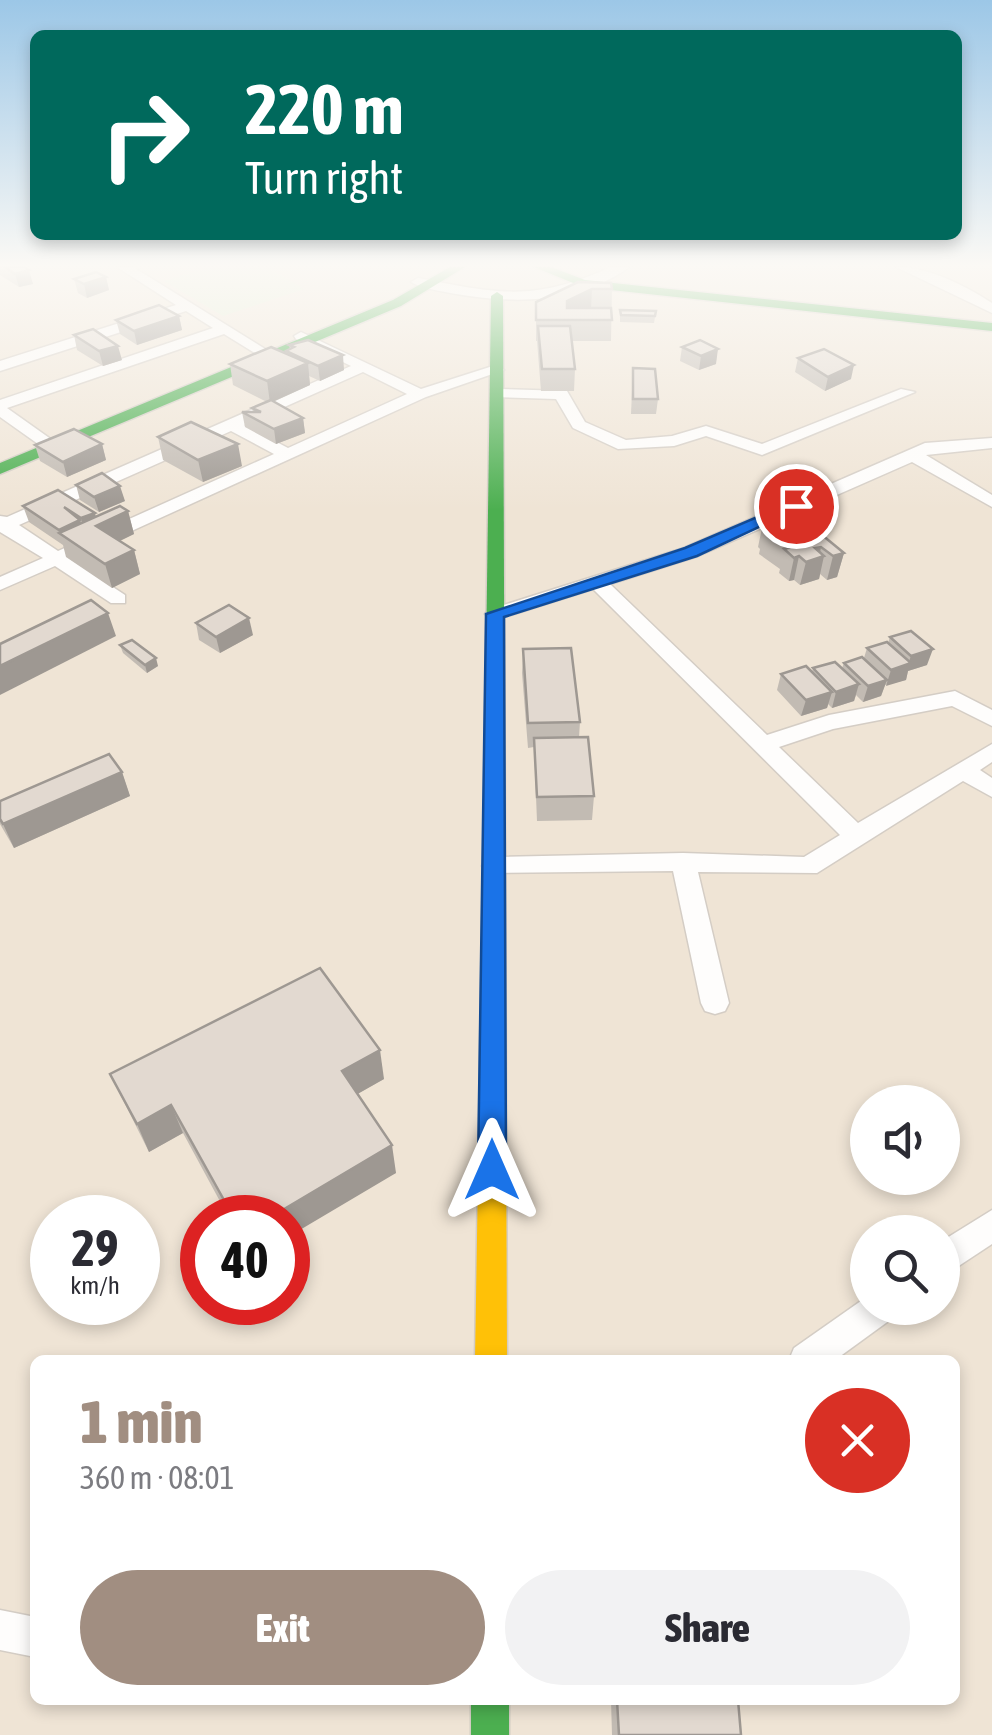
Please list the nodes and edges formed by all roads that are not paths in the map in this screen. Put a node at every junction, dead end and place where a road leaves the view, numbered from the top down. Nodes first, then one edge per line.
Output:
1 (56, 348) edge
2 (173, 348) edge
3 (256, 348) edge
4 (282, 348) edge
5 (327, 348) edge
6 (496, 348) edge
7 (267, 354) junction
8 (0, 366) edge
9 (364, 366) junction
10 (496, 370) junction
11 (907, 392) dead end
12 (420, 394) junction
13 (496, 394) junction
14 (0, 408) edge
15 (231, 425) junction
16 (992, 443) edge
17 (50, 444) junction
18 (287, 454) junction
19 (913, 455) junction
20 (0, 460) edge
21 (0, 470) edge
22 (992, 502) edge
23 (2, 524) edge
24 (54, 558) junction
25 (596, 582) junction
26 (0, 584) edge
27 (102, 608) edge
28 (495, 614) junction
29 (992, 719) edge
30 (762, 744) junction
31 (992, 752) edge
32 (963, 770) junction
33 (992, 790) edge
34 (857, 837) junction
35 (683, 862) junction
36 (494, 866) junction
37 (715, 1003) dead end
38 (992, 1225) edge
39 (960, 1248) edge
40 (854, 1325) edge
41 (491, 1355) edge
42 (813, 1355) edge
43 (0, 1630) edge
44 (30, 1636) edge
45 (490, 1705) edge
46 (490, 1735) edge

1 - 8 street
2 - 14 street
3 - 7 street
4 - 7 main road
5 - 9 street
6 - 10 main road
7 - 17 main road
9 - 12 street
9 - 15 street
10 - 12 street
10 - 13 main road
11 - 13 street
12 - 18 street
13 - 28 main road
14 - 17 street
15 - 18 street
15 - 23 street
16 - 19 street
17 - 20 main road
17 - 21 main road
18 - 24 street
19 - 22 street
19 - 25 street
23 - 24 street
24 - 26 street
24 - 27 street
25 - 28 street
25 - 30 street
28 - 36 main road
29 - 30 street
30 - 34 street
31 - 32 street
32 - 33 street
32 - 34 street
34 - 35 street
35 - 36 street
35 - 37 street
36 - 41 main road
38 - 39 street
40 - 42 street
43 - 44 street
45 - 46 main road

